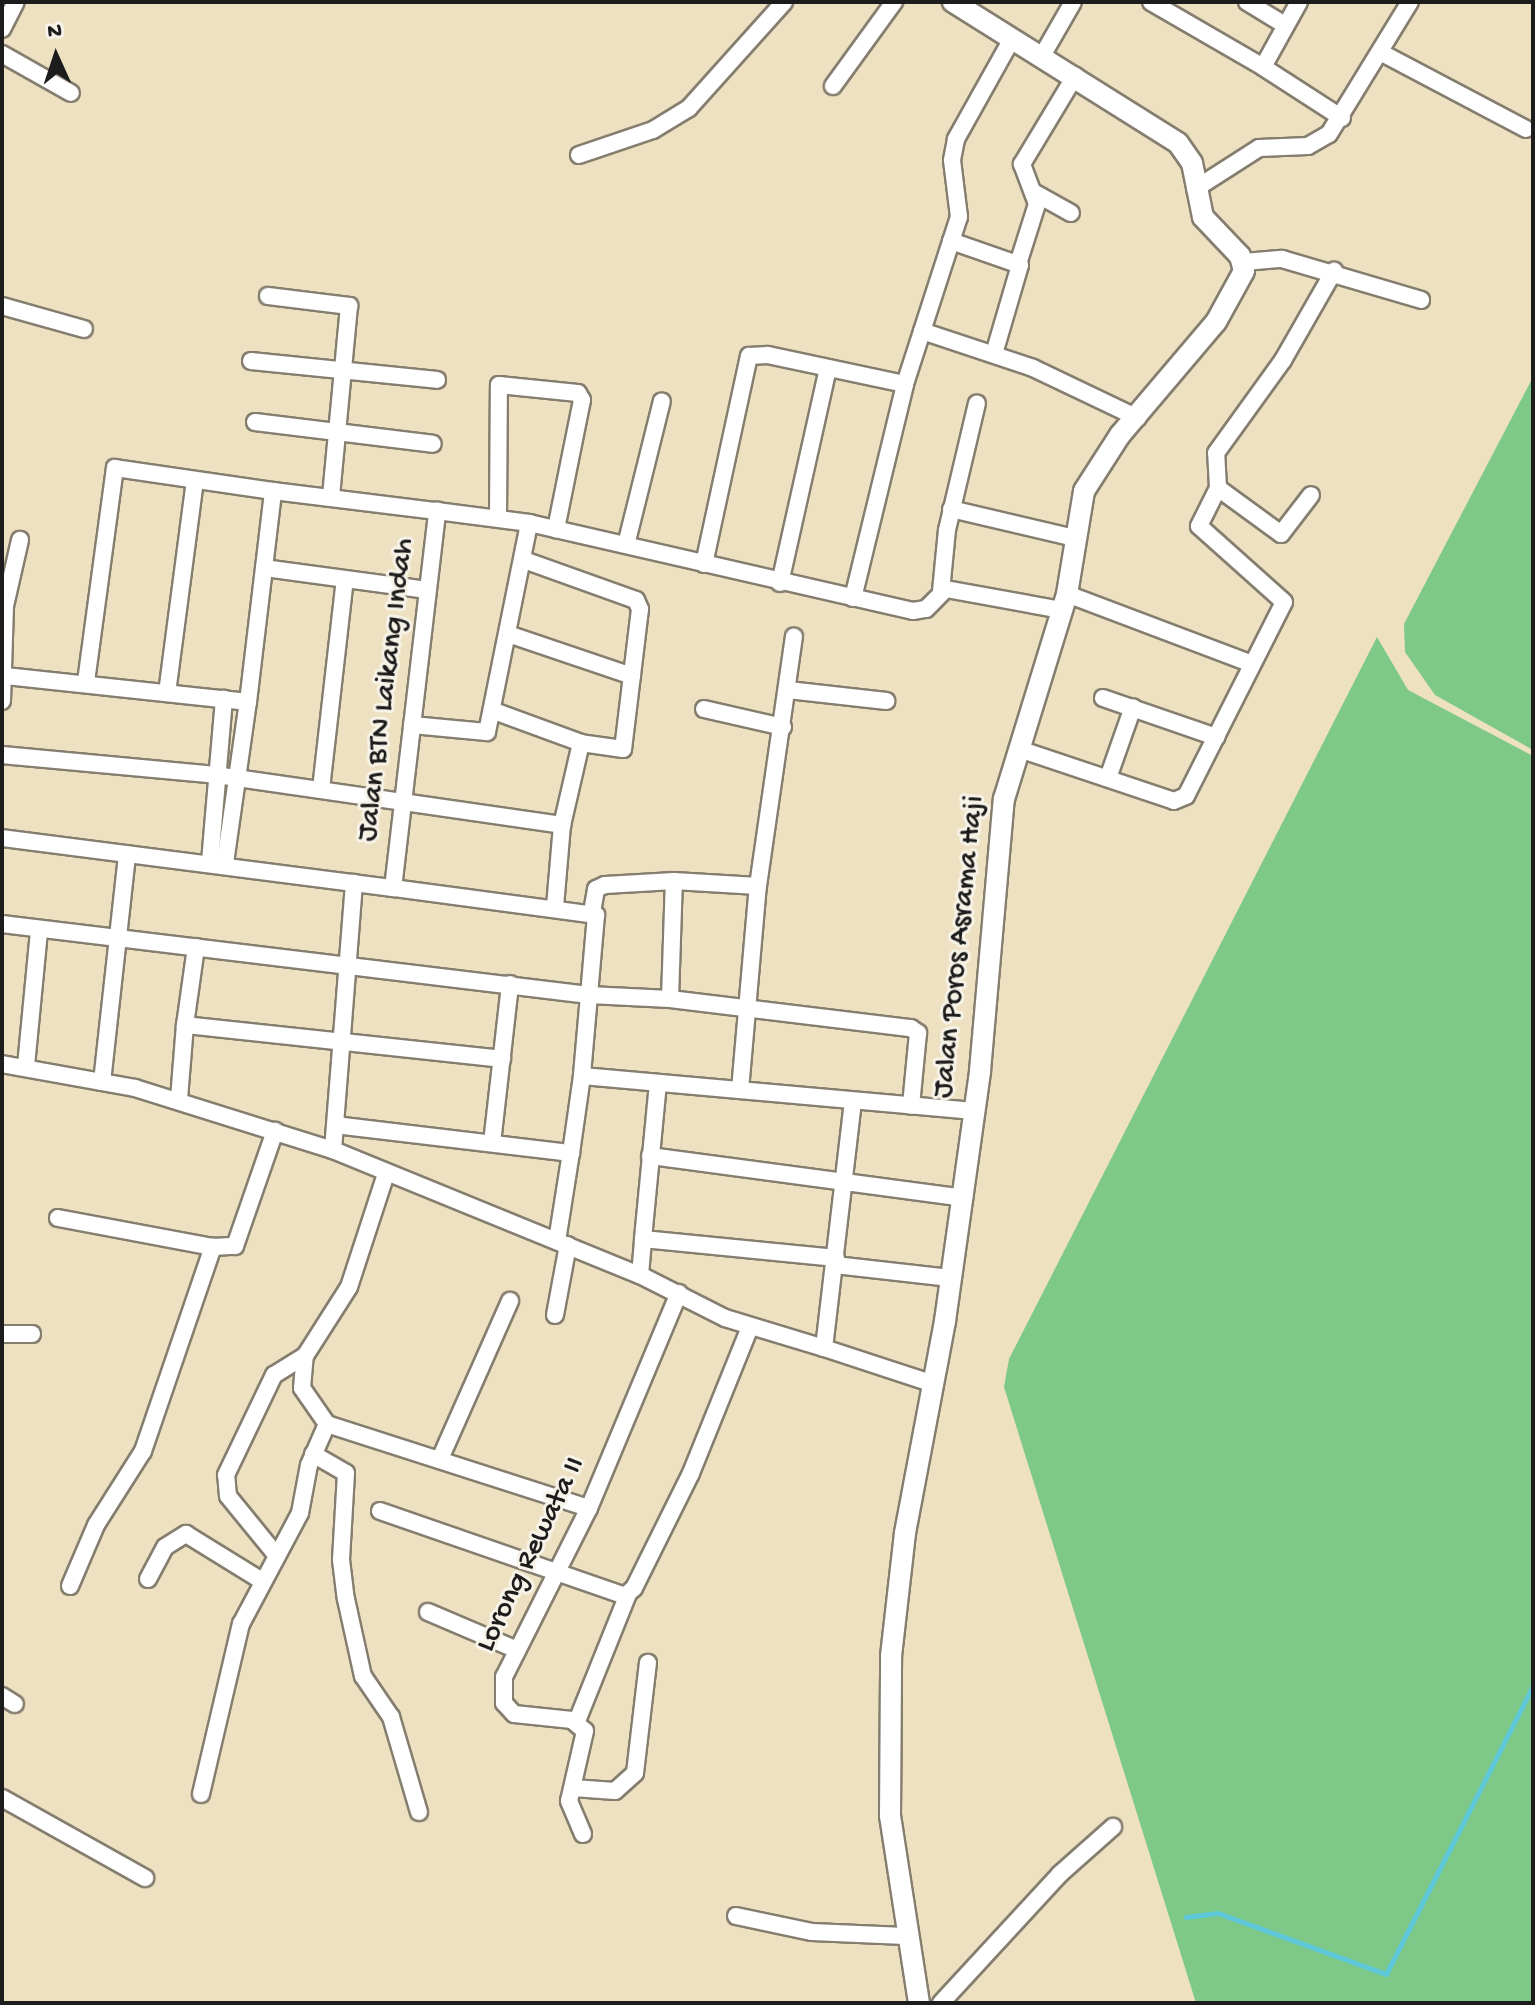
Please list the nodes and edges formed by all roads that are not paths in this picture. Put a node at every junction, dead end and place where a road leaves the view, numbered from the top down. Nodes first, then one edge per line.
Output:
1 (16, 2) edge
2 (784, 2) edge
3 (894, 2) edge
4 (953, 2) edge
5 (1073, 2) edge
6 (1151, 2) edge
7 (1247, 2) edge
8 (1299, 2) edge
9 (1410, 2) edge
10 (1285, 25) junction
11 (2, 29) edge
12 (1012, 39) junction
13 (1380, 52) junction
14 (2, 54) edge
15 (1042, 56) junction
16 (1263, 67) junction
17 (1075, 76) junction
18 (833, 86) dead end
19 (71, 93) dead end
20 (1342, 118) junction
21 (1526, 129) dead end
22 (579, 155) dead end
23 (1195, 189) junction
24 (1035, 193) junction
25 (1071, 213) dead end
26 (951, 241) junction
27 (1244, 262) junction
28 (1018, 264) junction
29 (1334, 271) junction
30 (268, 296) dead end
31 (1421, 300) dead end
32 (2, 306) edge
33 (84, 329) dead end
34 (922, 331) junction
35 (994, 354) junction
36 (251, 361) dead end
37 (828, 368) junction
38 (342, 370) junction
39 (437, 380) dead end
40 (905, 384) junction
41 (662, 401) dead end
42 (977, 403) dead end
43 (1138, 418) junction
44 (255, 422) dead end
45 (336, 433) junction
46 (433, 444) dead end
47 (195, 481) junction
48 (1218, 488) junction
49 (273, 491) junction
50 (1311, 495) dead end
51 (331, 497) junction
52 (951, 509) junction
53 (437, 511) junction
54 (498, 517) junction
55 (529, 523) junction
56 (556, 529) junction
57 (1075, 538) junction
58 (20, 540) dead end
59 (626, 545) junction
60 (524, 560) junction
61 (704, 564) junction
62 (264, 568) junction
63 (345, 579) junction
64 (780, 583) junction
65 (427, 590) junction
66 (941, 591) junction
67 (853, 598) junction
68 (1064, 602) junction
69 (4, 606) edge
70 (508, 634) junction
71 (794, 637) dead end
72 (1252, 664) junction
73 (6, 676) junction
74 (632, 676) junction
75 (86, 682) junction
76 (788, 690) junction
77 (167, 693) junction
78 (1103, 698) dead end
79 (224, 699) junction
80 (2, 701) edge
81 (886, 701) dead end
82 (248, 702) junction
83 (1133, 707) junction
84 (704, 709) dead end
85 (494, 711) junction
86 (412, 725) junction
87 (783, 727) junction
88 (1216, 737) junction
89 (581, 743) junction
90 (1019, 749) junction
91 (2, 755) edge
92 (216, 775) junction
93 (238, 778) junction
94 (1108, 778) junction
95 (321, 789) junction
96 (405, 799) junction
97 (562, 825) junction
98 (2, 838) edge
99 (127, 854) junction
100 (217, 863) junction
101 (674, 881) junction
102 (354, 883) junction
103 (758, 886) junction
104 (393, 888) junction
105 (555, 907) junction
106 (592, 912) junction
107 (2, 924) edge
108 (39, 930) junction
109 (117, 939) junction
110 (196, 947) junction
111 (346, 965) junction
112 (510, 984) junction
113 (589, 995) junction
114 (670, 999) junction
115 (744, 1009) junction
116 (185, 1025) junction
117 (343, 1042) junction
118 (502, 1059) junction
119 (2, 1064) edge
120 (26, 1066) junction
121 (582, 1076) junction
122 (102, 1082) junction
123 (658, 1083) junction
124 (740, 1090) junction
125 (179, 1099) junction
126 (853, 1102) junction
127 (911, 1106) junction
128 (974, 1111) junction
129 (335, 1125) junction
130 (275, 1131) junction
131 (492, 1143) junction
132 (333, 1150) junction
133 (571, 1153) junction
134 (650, 1156) junction
135 (386, 1174) junction
136 (845, 1181) junction
137 (964, 1198) junction
138 (58, 1218) dead end
139 (643, 1239) junction
140 (562, 1243) junction
141 (213, 1247) junction
142 (836, 1262) junction
143 (640, 1275) junction
144 (950, 1278) junction
145 (679, 1293) junction
146 (510, 1301) dead end
147 (555, 1315) dead end
148 (750, 1327) junction
149 (2, 1334) edge
150 (32, 1334) dead end
151 (824, 1348) junction
152 (305, 1356) junction
153 (934, 1384) junction
154 (327, 1424) junction
155 (313, 1454) junction
156 (440, 1459) junction
157 (589, 1508) junction
158 (380, 1511) dead end
159 (277, 1556) junction
160 (557, 1572) junction
161 (148, 1579) dead end
162 (262, 1581) junction
163 (70, 1586) dead end
164 (628, 1594) junction
165 (428, 1612) dead end
166 (517, 1650) junction
167 (648, 1663) dead end
168 (577, 1721) junction
169 (573, 1788) junction
170 (201, 1794) dead end
171 (2, 1798) edge
172 (419, 1812) dead end
173 (1113, 1827) dead end
174 (583, 1834) dead end
175 (145, 1878) dead end
176 (736, 1916) dead end
177 (905, 1936) junction
178 (919, 2003) edge
179 (941, 2003) edge

1 - 11 street
2 - 22 street
3 - 18 street
4 - 12 street
5 - 15 street
6 - 16 street
7 - 10 street
8 - 10 street
9 - 13 street
10 - 16 street
12 - 15 street
12 - 26 street
13 - 20 street
13 - 21 street
14 - 19 street
15 - 17 street
16 - 20 street
17 - 23 street
17 - 24 street
20 - 23 street
23 - 27 street
24 - 25 street
24 - 28 street
26 - 28 street
26 - 34 street
27 - 29 street
27 - 43 street, Jalan Poros Asrama Haji
28 - 35 street
29 - 31 street
29 - 48 street
30 - 38 street
32 - 33 street
34 - 35 street
34 - 40 street
35 - 43 street
36 - 38 street
37 - 40 street
37 - 61 street
37 - 64 street
38 - 39 street
38 - 45 street
40 - 67 street
41 - 59 street
42 - 52 street
43 - 57 street, Jalan Poros Asrama Haji
44 - 45 street
45 - 46 street
45 - 51 street
47 - 49 street
47 - 75 street
47 - 77 street
48 - 50 street
48 - 72 street
49 - 51 street
49 - 62 street
51 - 53 street
52 - 57 street
52 - 66 street
53 - 54 street, Jalan BTN Laikang Indah
53 - 65 street, Jalan BTN Laikang Indah
54 - 55 street, Jalan BTN Laikang Indah
54 - 56 street
55 - 56 street, Jalan BTN Laikang Indah
55 - 60 street
56 - 59 street, Jalan BTN Laikang Indah
57 - 68 street, Jalan Poros Asrama Haji
58 - 69 street
59 - 61 street, Jalan BTN Laikang Indah
60 - 70 street
60 - 74 street
61 - 64 street, Jalan BTN Laikang Indah
62 - 63 street
62 - 82 street
63 - 65 street
63 - 95 street
64 - 67 street, Jalan BTN Laikang Indah
65 - 86 street, Jalan BTN Laikang Indah
66 - 67 street, Jalan BTN Laikang Indah
66 - 68 street
68 - 72 street
68 - 90 street, Jalan Poros Asrama Haji
69 - 73 street
70 - 74 street
70 - 85 street
71 - 76 street
72 - 88 street
73 - 75 street
73 - 80 street
74 - 89 street
75 - 77 street
76 - 81 street
76 - 87 street
77 - 79 street
78 - 83 street
79 - 82 street
79 - 92 street
82 - 93 street
83 - 88 street
83 - 94 street
84 - 87 street
85 - 86 street
85 - 89 street
86 - 96 street, Jalan BTN Laikang Indah
87 - 103 street
88 - 94 street
89 - 97 street
90 - 94 street
90 - 128 street, Jalan Poros Asrama Haji
91 - 92 street
92 - 93 street
92 - 100 street
93 - 95 street
93 - 100 street
95 - 96 street
96 - 97 street
96 - 104 street, Jalan BTN Laikang Indah
97 - 105 street
98 - 99 street, Jalan BTN Laikang Indah
99 - 100 street, Jalan BTN Laikang Indah
99 - 109 street
100 - 102 street, Jalan BTN Laikang Indah
101 - 103 street
101 - 106 street
101 - 114 street
102 - 104 street, Jalan BTN Laikang Indah
102 - 111 street
103 - 115 street
104 - 105 street
105 - 106 street
106 - 113 street
107 - 108 street
108 - 109 street
108 - 120 street
109 - 110 street
109 - 122 street
110 - 111 street
110 - 116 street
111 - 112 street
111 - 117 street
112 - 113 street
112 - 118 street
113 - 114 street
113 - 121 street
114 - 115 street
115 - 124 street
115 - 127 street
116 - 117 street
116 - 125 street
117 - 118 street
117 - 129 street
118 - 131 street
119 - 120 street
120 - 122 street
121 - 123 street
121 - 133 street
122 - 125 street
123 - 124 street
123 - 134 street
124 - 126 street
125 - 130 street
126 - 127 street
126 - 136 street
127 - 128 street
128 - 137 street, Jalan Poros Asrama Haji
129 - 131 street
129 - 132 street
130 - 132 street
130 - 141 street
131 - 133 street
132 - 135 street
133 - 140 street
134 - 136 street
134 - 139 street
135 - 140 street
135 - 152 street
136 - 137 street
136 - 142 street
137 - 144 street, Jalan Poros Asrama Haji
138 - 141 street
139 - 142 street
139 - 143 street
140 - 143 street
140 - 147 street
141 - 163 street
142 - 144 street
142 - 151 street
143 - 145 street
144 - 153 street, Jalan Poros Asrama Haji
145 - 148 street
145 - 157 street, Lorong Rewata II
146 - 156 street
148 - 151 street
148 - 164 street
149 - 150 street
151 - 153 street
152 - 154 street
152 - 159 street
153 - 177 street, Jalan Poros Asrama Haji
154 - 155 street
154 - 156 street
155 - 159 street
155 - 172 street
156 - 157 street
157 - 160 street, Lorong Rewata II
158 - 160 street
159 - 162 street
160 - 164 street
160 - 166 street, Lorong Rewata II
161 - 162 street
162 - 170 street
164 - 168 street
165 - 166 street
166 - 168 street, Lorong Rewata II
167 - 169 street
168 - 169 street
169 - 174 street
171 - 175 street
173 - 179 street
176 - 177 street
177 - 178 street, Jalan Poros Asrama Haji

